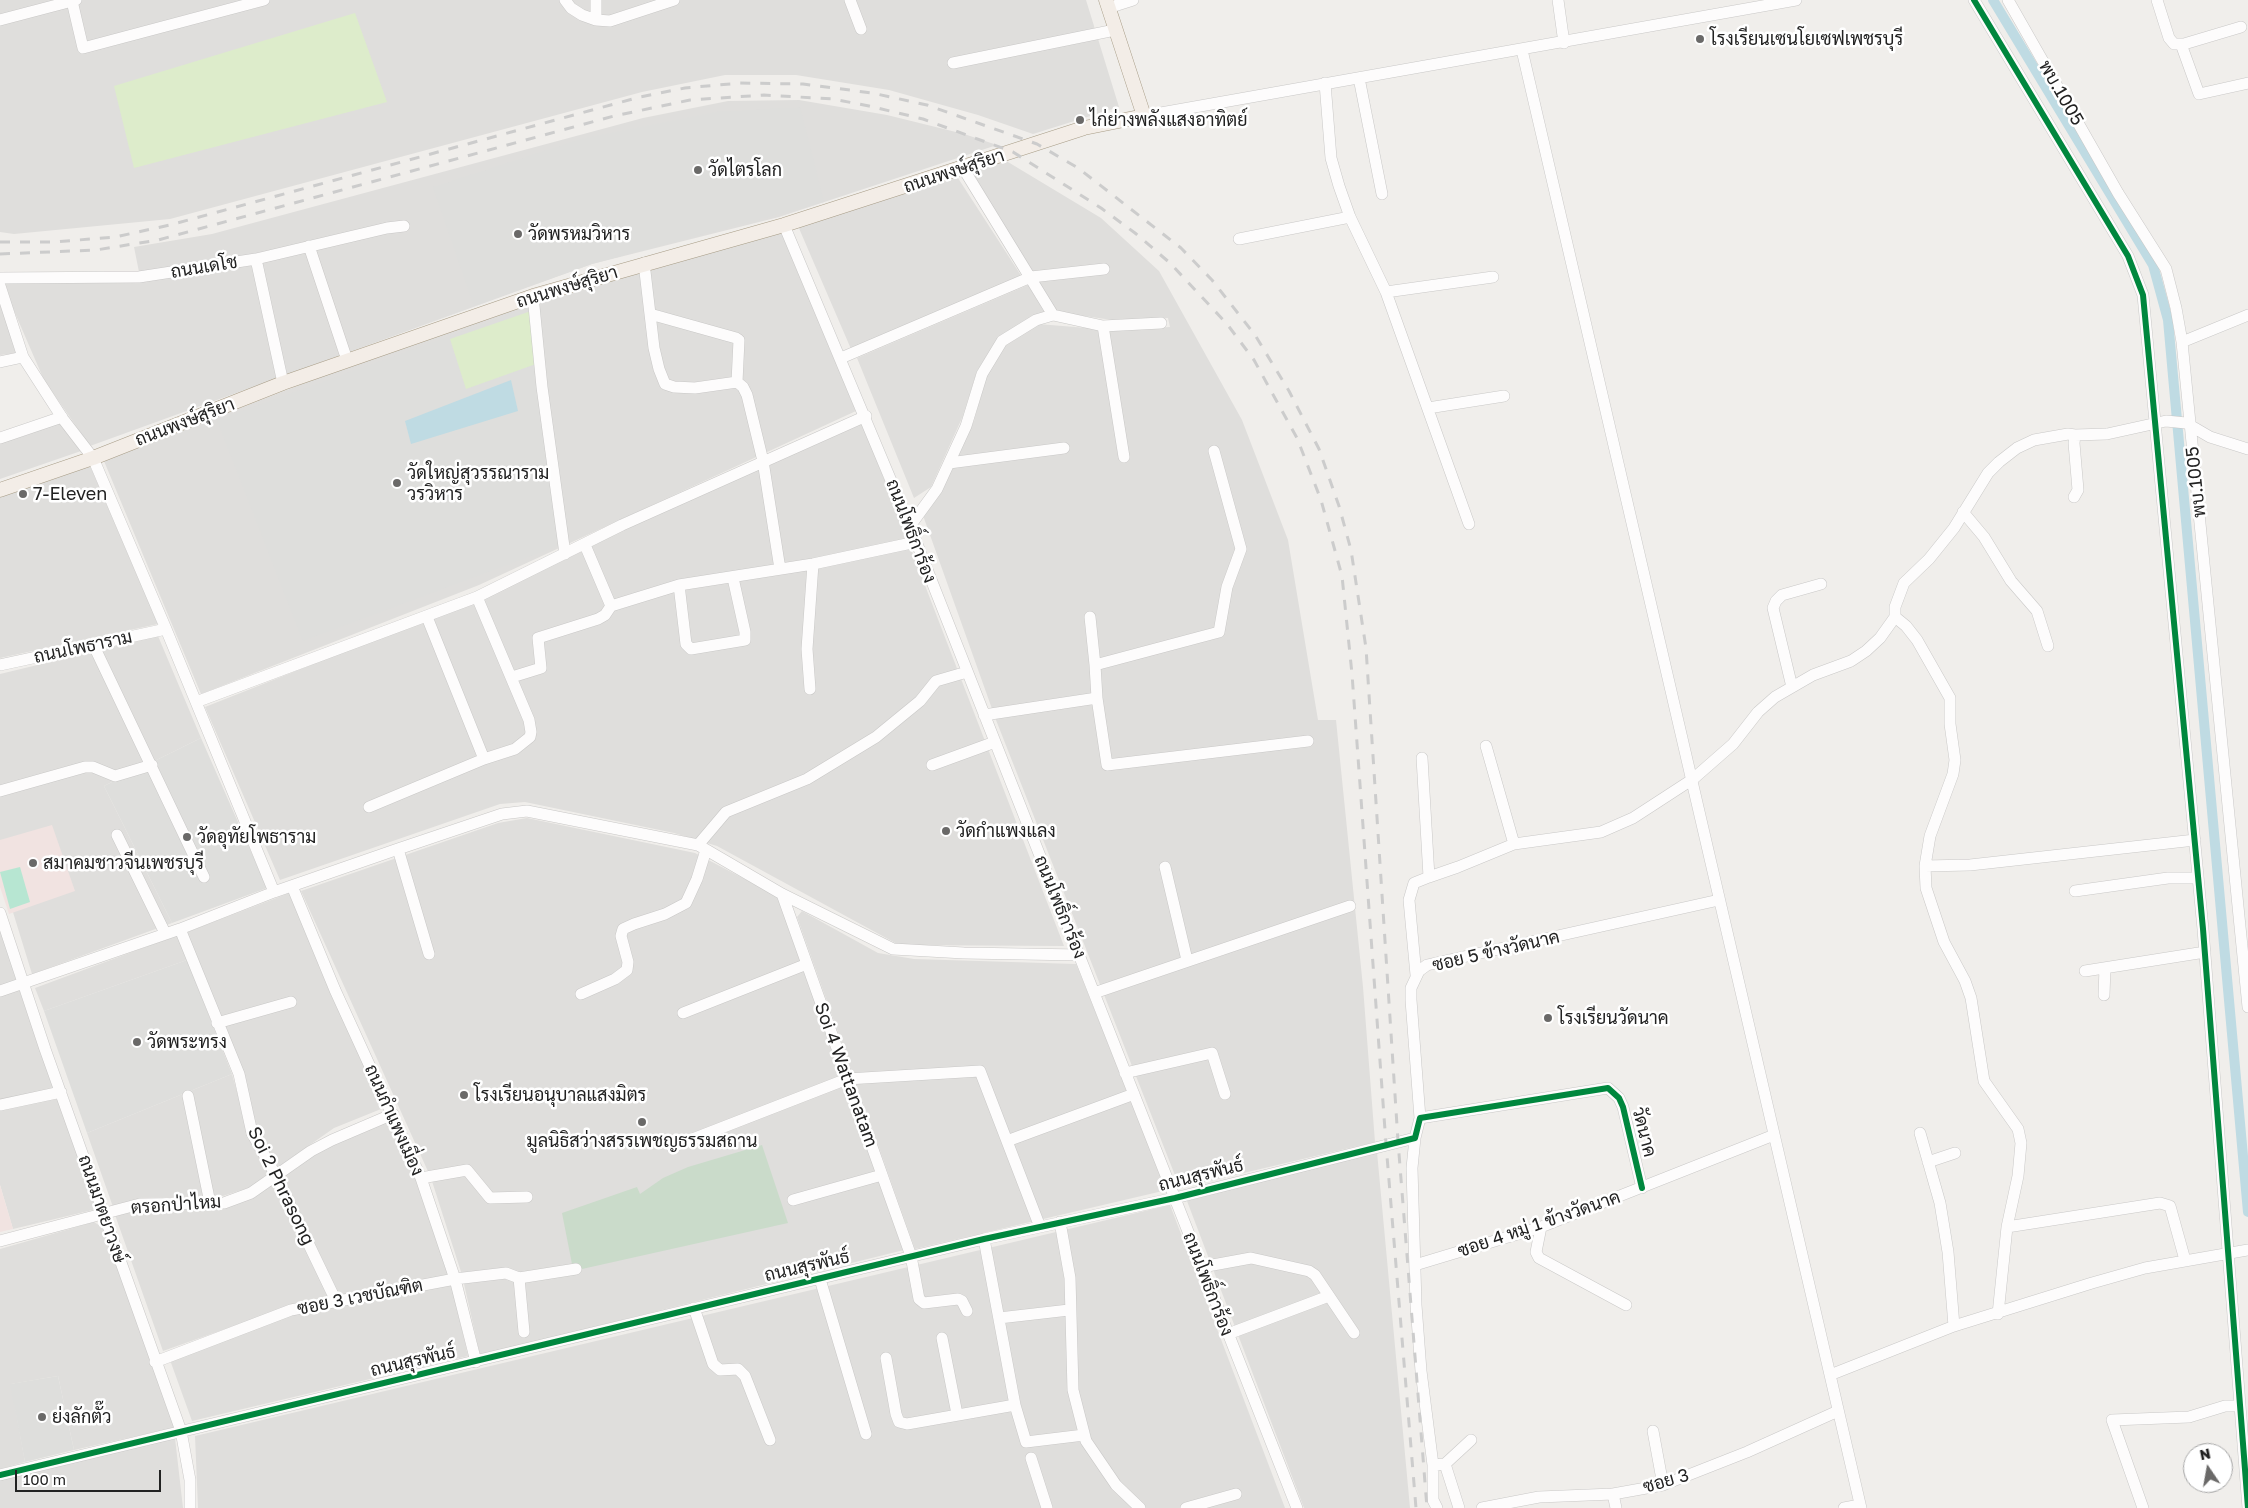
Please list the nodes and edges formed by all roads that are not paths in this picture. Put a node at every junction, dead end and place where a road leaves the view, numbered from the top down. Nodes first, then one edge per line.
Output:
1 (264, 0) edge
2 (565, 0) edge
3 (596, 0) edge
4 (674, 0) edge
5 (850, 0) edge
6 (1132, 0) edge
7 (1558, 0) edge
8 (1796, 0) edge
9 (1974, 0) edge
10 (2008, 0) edge
11 (2157, 0) edge
12 (74, 1) edge
13 (1107, 4) edge
14 (1753, 4) edge
15 (0, 20) edge
16 (596, 20) junction
17 (2242, 27) dead end
18 (861, 29) dead end
19 (1116, 30) junction
20 (1564, 43) junction
21 (2181, 44) junction
22 (1522, 50) junction
23 (953, 63) dead end
24 (1359, 78) junction
25 (1325, 83) junction
26 (2248, 83) edge
27 (1144, 116) junction
28 (963, 168) junction
29 (1382, 194) dead end
30 (1350, 217) junction
31 (784, 225) junction
32 (404, 226) dead end
33 (1239, 239) dead end
34 (310, 246) junction
35 (256, 259) junction
36 (644, 263) junction
37 (1104, 269) dead end
38 (1031, 277) junction
39 (1493, 277) dead end
40 (0, 278) edge
41 (0, 286) edge
42 (1386, 292) junction
43 (533, 296) junction
44 (650, 314) junction
45 (1053, 315) junction
46 (2248, 315) edge
47 (1161, 323) dead end
48 (1103, 326) junction
49 (13, 327) junction
50 (0, 329) edge
51 (2182, 342) junction
52 (23, 357) junction
53 (841, 358) junction
54 (347, 360) junction
55 (0, 362) edge
56 (737, 382) junction
57 (283, 383) junction
58 (1504, 396) dead end
59 (1428, 408) junction
60 (866, 416) junction
61 (62, 417) junction
62 (2161, 422) junction
63 (2188, 424) junction
64 (2075, 435) junction
65 (0, 438) edge
66 (1064, 448) dead end
67 (2248, 449) edge
68 (1214, 451) dead end
69 (1124, 457) dead end
70 (92, 458) junction
71 (763, 461) junction
72 (949, 463) junction
73 (0, 490) edge
74 (2074, 497) dead end
75 (1964, 512) junction
76 (1469, 524) dead end
77 (910, 526) junction
78 (916, 542) junction
79 (586, 545) junction
80 (565, 554) junction
81 (813, 564) junction
82 (780, 569) junction
83 (733, 578) junction
84 (1821, 584) dead end
85 (679, 585) junction
86 (477, 598) junction
87 (611, 606) junction
88 (427, 617) junction
89 (1090, 617) dead end
90 (1895, 617) junction
91 (166, 629) junction
92 (93, 644) junction
93 (2048, 646) dead end
94 (1095, 664) junction
95 (0, 665) edge
96 (967, 672) junction
97 (512, 677) junction
98 (1792, 687) junction
99 (810, 689) dead end
100 (1097, 698) junction
101 (196, 702) junction
102 (984, 714) junction
103 (1308, 741) dead end
104 (995, 742) junction
105 (1486, 746) dead end
106 (1422, 758) dead end
107 (484, 759) junction
108 (152, 765) junction
109 (932, 765) dead end
110 (1692, 781) junction
111 (0, 791) edge
112 (369, 807) dead end
113 (117, 834) dead end
114 (2195, 840) junction
115 (1514, 844) junction
116 (702, 848) junction
117 (398, 849) junction
118 (1925, 866) junction
119 (1165, 867) dead end
120 (204, 877) dead end
121 (1429, 877) junction
122 (2198, 878) junction
123 (292, 886) junction
124 (2075, 891) dead end
125 (274, 892) junction
126 (782, 894) junction
127 (1719, 900) junction
128 (1350, 906) dead end
129 (0, 913) edge
130 (180, 929) junction
131 (165, 933) junction
132 (2205, 952) junction
133 (429, 954) dead end
134 (1080, 955) junction
135 (1187, 960) junction
136 (807, 964) junction
137 (2105, 968) junction
138 (2085, 971) dead end
139 (1416, 975) junction
140 (23, 984) junction
141 (0, 992) edge
142 (1094, 992) junction
143 (581, 994) dead end
144 (2104, 995) dead end
145 (291, 1002) dead end
146 (2248, 1007) edge
147 (683, 1013) dead end
148 (218, 1023) junction
149 (1125, 1073) junction
150 (848, 1079) junction
151 (61, 1092) junction
152 (1134, 1094) junction
153 (1225, 1094) dead end
154 (188, 1096) dead end
155 (0, 1105) edge
156 (393, 1114) junction
157 (1420, 1118) junction
158 (1920, 1132) dead end
159 (1774, 1135) junction
160 (1415, 1138) junction
161 (1007, 1141) junction
162 (672, 1146) dead end
163 (1955, 1153) dead end
164 (1928, 1162) junction
165 (882, 1175) junction
166 (276, 1176) junction
167 (421, 1178) junction
168 (1642, 1188) junction
169 (527, 1198) dead end
170 (1175, 1198) junction
171 (793, 1200) dead end
172 (210, 1204) junction
173 (103, 1213) junction
174 (1060, 1222) junction
175 (1542, 1226) junction
176 (1040, 1227) junction
177 (2007, 1228) junction
178 (1, 1239) edge
179 (984, 1239) junction
180 (2238, 1251) edge
181 (911, 1256) junction
182 (2185, 1260) junction
183 (1415, 1265) junction
184 (1202, 1268) junction
185 (576, 1269) dead end
186 (519, 1278) junction
187 (455, 1279) junction
188 (820, 1279) junction
189 (1329, 1296) junction
190 (336, 1301) junction
191 (1626, 1305) dead end
192 (694, 1308) junction
193 (1069, 1310) junction
194 (967, 1311) dead end
195 (1998, 1314) junction
196 (999, 1318) junction
197 (1954, 1326) junction
198 (524, 1332) dead end
199 (1354, 1333) dead end
200 (1228, 1334) junction
201 (942, 1338) dead end
202 (886, 1358) dead end
203 (155, 1362) junction
204 (476, 1362) junction
205 (1830, 1374) junction
206 (1015, 1404) junction
207 (2240, 1406) junction
208 (1838, 1411) junction
209 (957, 1414) junction
210 (181, 1431) junction
211 (1653, 1431) dead end
212 (866, 1434) dead end
213 (1084, 1435) junction
214 (770, 1440) dead end
215 (1471, 1440) dead end
216 (1031, 1458) dead end
217 (1439, 1465) junction
218 (0, 1475) edge
219 (1663, 1485) junction
220 (1236, 1494) dead end
221 (1613, 1494) junction
222 (1860, 1506) edge
223 (190, 1508) edge
224 (1047, 1508) edge
225 (1140, 1508) edge
226 (1186, 1508) edge
227 (1297, 1508) edge
228 (1437, 1508) edge
229 (1459, 1508) edge
230 (1482, 1508) edge
231 (1616, 1508) edge
232 (1844, 1508) edge
233 (2143, 1508) edge
234 (2248, 1508) edge

1 - 12 street
2 - 16 street
3 - 16 street
4 - 16 street
5 - 18 street
6 - 13 street
7 - 20 street
8 - 14 street
9 - 62 street
10 - 51 street, พบ.1005
11 - 21 street
12 - 15 street
13 - 19 main road
14 - 20 street
17 - 21 street
19 - 23 street
19 - 27 main road
20 - 22 street
21 - 26 street
22 - 24 street
22 - 110 street
24 - 25 street
24 - 29 street
25 - 27 street
25 - 30 street
27 - 28 main road, ถนนพงษ์สุริยา
28 - 31 main road, ถนนพงษ์สุริยา
28 - 38 street
30 - 33 street
30 - 42 street
31 - 36 main road, ถนนพงษ์สุริยา
31 - 53 street, ถนนโพธิ์การ้อง
32 - 34 street, ถนนเดโช
34 - 35 street, ถนนเดโช
34 - 54 street
35 - 40 street, ถนนเดโช
35 - 57 street
36 - 43 main road, ถนนพงษ์สุริยา
36 - 44 street
37 - 38 street
38 - 45 street
38 - 53 street
39 - 42 street
41 - 49 street
42 - 59 street
43 - 54 main road, ถนนพงษ์สุริยา
43 - 80 street
44 - 56 street
44 - 56 street
45 - 48 street
45 - 72 street
46 - 51 street
47 - 48 street
48 - 69 street
49 - 50 street
49 - 52 street
51 - 63 street, พบ.1005
52 - 55 street
52 - 61 street
53 - 60 street, ถนนโพธิ์การ้อง
54 - 57 main road, ถนนพงษ์สุริยา
56 - 71 street
57 - 70 main road, ถนนพงษ์สุริยา
58 - 59 street
59 - 76 street
60 - 71 street
60 - 77 street, ถนนโพธิ์การ้อง
61 - 65 street
61 - 70 street
62 - 63 street
62 - 64 street
62 - 114 street
63 - 67 street
63 - 146 street, พบ.1005
64 - 74 street
64 - 75 street
66 - 72 street
68 - 94 street
70 - 73 main road, ถนนพงษ์สุริยา
70 - 91 street
71 - 79 street
71 - 82 street
72 - 77 street
75 - 90 street
75 - 93 street
77 - 78 street, ถนนโพธิ์การ้อง
78 - 81 street
78 - 96 street, ถนนโพธิ์การ้อง
79 - 80 street
79 - 87 street
80 - 86 street
81 - 82 street
81 - 99 street
82 - 83 street
83 - 85 street
83 - 85 street
84 - 98 street
85 - 87 street
86 - 88 street
86 - 97 street
87 - 97 street
88 - 101 street
88 - 107 street
89 - 94 street
90 - 98 street
90 - 118 street
91 - 92 street, ถนนโพธาราม
91 - 101 street
92 - 95 street, ถนนโพธาราม
92 - 108 street
94 - 100 street
96 - 102 street, ถนนโพธิ์การ้อง
96 - 116 street
97 - 107 street
98 - 110 street
100 - 102 street
100 - 103 street
101 - 125 street
102 - 104 street, ถนนโพธิ์การ้อง
104 - 109 street
104 - 134 street, ถนนโพธิ์การ้อง
105 - 115 street
106 - 121 street
107 - 112 street
108 - 111 street
108 - 120 street
110 - 115 street
110 - 127 street
113 - 131 street
114 - 118 street
114 - 122 street
115 - 121 street
116 - 117 street
116 - 126 street
116 - 143 street
117 - 123 street
117 - 133 street
118 - 177 street
119 - 135 street
121 - 139 street
122 - 124 street
122 - 132 street
123 - 125 street
123 - 156 street, ถนนกำแพงเมี่อง
125 - 130 street
126 - 134 street
126 - 136 street, Soi 4 Wattanatam
127 - 139 street, ซอย 5 ข้างวัดนาค
127 - 159 street
128 - 135 street
129 - 140 street, ถนนมาตยาวงษ์
130 - 131 street
130 - 148 street, Soi 2 Phrasong
131 - 140 street
132 - 137 street
132 - 180 street
134 - 142 street, ถนนโพธิ์การ้อง
135 - 142 street
136 - 147 street
136 - 150 street, Soi 4 Wattanatam
137 - 138 street
137 - 144 street
139 - 157 street, ซอย 5 ข้างวัดนาค
140 - 141 street
140 - 151 street, ถนนมาตยาวงษ์
142 - 149 street, ถนนโพธิ์การ้อง
145 - 148 street
148 - 166 street, Soi 2 Phrasong
149 - 152 street, ถนนโพธิ์การ้อง
149 - 153 street
150 - 161 street
150 - 162 street
150 - 165 street, Soi 4 Wattanatam
151 - 155 street
151 - 173 street, ถนนมาตยาวงษ์
152 - 161 street
152 - 170 street, ถนนโพธิ์การ้อง
154 - 172 street
156 - 166 street, ตรอกป่าไหม
156 - 167 street, ถนนกำแพงเมี่อง
157 - 160 street
157 - 168 street, วัดนาค
158 - 164 street
159 - 168 street, ซอย 4 หมู่ 1 ข้างวัดนาค
159 - 205 street
160 - 170 street, ถนนสุรพันธ์
160 - 183 street
161 - 176 street
163 - 164 street
164 - 197 street
165 - 171 street
165 - 181 street, Soi 4 Wattanatam
166 - 172 street, ตรอกป่าไหม
166 - 190 street, Soi 2 Phrasong
167 - 169 street
167 - 187 street, ถนนกำแพงเมี่อง
168 - 175 street, ซอย 4 หมู่ 1 ข้างวัดนาค
170 - 174 street, ถนนสุรพันธ์
170 - 184 street, ถนนโพธิ์การ้อง
172 - 173 street, ตรอกป่าไหม
173 - 178 street, ตรอกป่าไหม
173 - 203 street, ถนนมาตยาวงษ์
174 - 176 street, ถนนสุรพันธ์
174 - 193 street
175 - 183 street, ซอย 4 หมู่ 1 ข้างวัดนาค
175 - 191 street
176 - 179 street, ถนนสุรพันธ์
177 - 182 street
177 - 195 street
179 - 181 street, ถนนสุรพันธ์
179 - 196 street
180 - 182 street
180 - 207 street
181 - 188 street, ถนนสุรพันธ์
181 - 194 street, Soi 4 Wattanatam
182 - 195 street
183 - 217 street
184 - 189 street
184 - 200 street, ถนนโพธิ์การ้อง
185 - 186 street, ซอย 3 เวชบัณฑิต
186 - 187 street, ซอย 3 เวชบัณฑิต
186 - 198 street
187 - 190 street, ซอย 3 เวชบัณฑิต
187 - 204 street, ถนนกำแพงเมี่อง
188 - 192 street, ถนนสุรพันธ์
188 - 212 street
189 - 199 street
189 - 200 street
190 - 203 street, ซอย 3 เวชบัณฑิต
192 - 204 street, ถนนสุรพันธ์
192 - 214 street
193 - 196 street
193 - 213 street
195 - 197 street
196 - 206 street
197 - 205 street
200 - 227 street, ถนนโพธิ์การ้อง
201 - 209 street
202 - 209 street
203 - 210 street, ถนนมาตยาวงษ์
204 - 210 street, ถนนสุรพันธ์
205 - 208 street
206 - 209 street
206 - 213 street
207 - 233 street
207 - 234 street
208 - 219 street, ซอย 3
208 - 222 street
210 - 218 street, ถนนสุรพันธ์
210 - 223 street, ถนนมาตยาวงษ์
211 - 219 street
213 - 225 street
215 - 217 street
216 - 224 street
217 - 228 street
217 - 229 street
219 - 221 street, ซอย 3
220 - 226 street
221 - 230 street, ซอย 3
221 - 231 street
222 - 232 street

